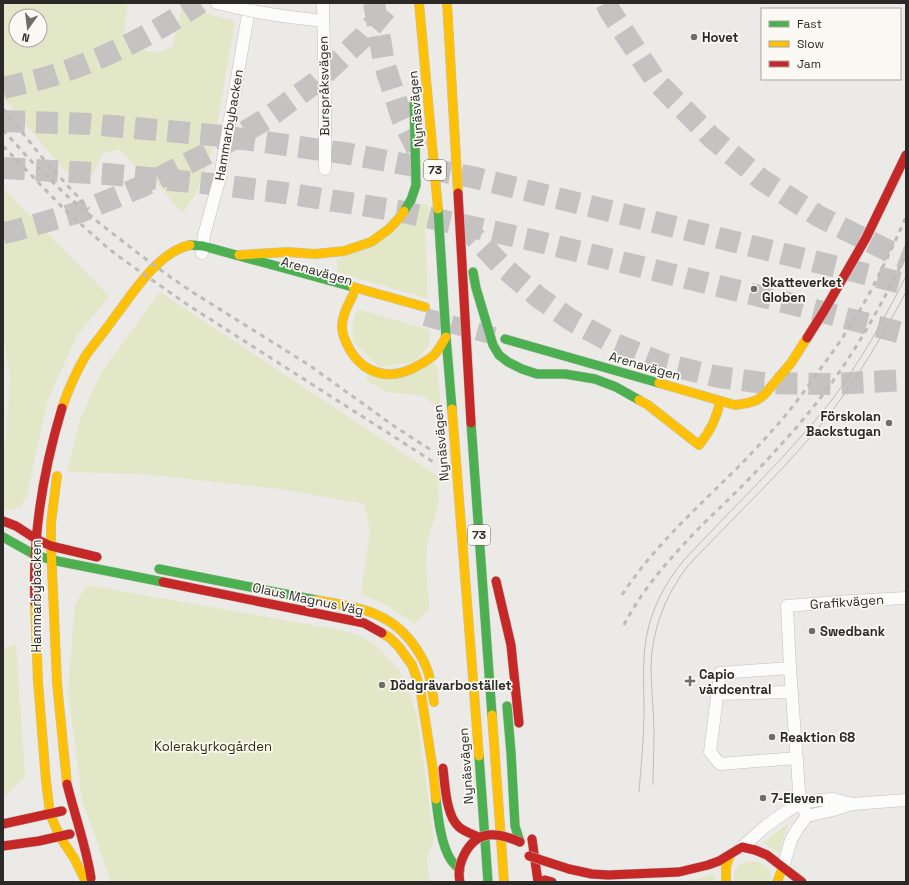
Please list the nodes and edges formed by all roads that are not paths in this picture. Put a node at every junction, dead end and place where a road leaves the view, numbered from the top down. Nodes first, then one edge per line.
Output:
1 (250, 3) edge
2 (322, 3) edge
3 (419, 3) edge
4 (448, 3) edge
5 (218, 4) edge
6 (323, 21) junction
7 (413, 95) dead end
8 (906, 155) edge
9 (325, 169) dead end
10 (458, 187) junction
11 (200, 252) junction
12 (238, 255) junction
13 (476, 288) junction
14 (353, 295) junction
15 (426, 307) tunnel mouth
16 (403, 310) dead end
17 (478, 327) dead end
18 (504, 336) tunnel mouth
19 (446, 337) junction
20 (721, 398) junction
21 (59, 466) dead end
22 (3, 521) edge
23 (3, 536) edge
24 (36, 539) junction
25 (51, 546) junction
26 (35, 555) junction
27 (104, 558) dead end
28 (52, 560) junction
29 (149, 567) dead end
30 (906, 598) edge
31 (501, 643) dead end
32 (471, 646) junction
33 (790, 668) junction
34 (792, 692) junction
35 (718, 694) junction
36 (506, 698) dead end
37 (435, 708) dead end
38 (467, 714) dead end
39 (520, 732) dead end
40 (797, 758) junction
41 (442, 764) dead end
42 (906, 800) edge
43 (801, 803) junction
44 (852, 804) junction
45 (73, 809) junction
46 (50, 814) junction
47 (807, 816) junction
48 (468, 822) dead end
49 (3, 824) edge
50 (531, 831) dead end
51 (79, 832) junction
52 (60, 837) junction
53 (479, 837) junction
54 (520, 842) junction
55 (3, 846) edge
56 (742, 847) junction
57 (730, 855) junction
58 (529, 856) junction
59 (783, 867) junction
60 (460, 870) junction
61 (86, 882) edge
62 (92, 882) edge
63 (460, 882) edge
64 (488, 882) edge
65 (504, 882) edge
66 (531, 882) edge
67 (538, 882) edge
68 (552, 882) edge
69 (726, 882) edge
70 (777, 882) edge
71 (802, 882) edge

1 - 11 street, Hammarbybacken
2 - 6 street, Burspråksvägen
3 - 19 main road, Nynäsvägen / 73
4 - 10 main road, 73
5 - 6 street, bridge
6 - 9 street, Burspråksvägen
7 - 12 main road
8 - 20 main road, Arenavägen
10 - 13 main road
10 - 65 main road, 73
11 - 12 main road, Arenavägen
11 - 14 main road, Arenavägen
11 - 24 main road, Hammarbybacken
12 - 15 main road, Arenavägen
13 - 17 main road
13 - 20 main road
14 - 16 main road, Arenavägen
14 - 19 main road
18 - 20 main road, Arenavägen
19 - 32 main road, Nynäsvägen / 73
21 - 25 main road, Hammarbybacken
22 - 24 main road
23 - 26 main road, Olaus Magnus Väg
24 - 25 main road
24 - 26 main road, Hammarbybacken
25 - 27 main road
25 - 28 main road, Hammarbybacken
26 - 28 main road, Olaus Magnus Väg
26 - 46 main road, Hammarbybacken
28 - 45 main road, Hammarbybacken
28 - 60 main road, Olaus Magnus Väg
29 - 37 main road, Olaus Magnus Väg
30 - 33 street, Grafikvägen
31 - 39 main road
32 - 38 main road
32 - 64 main road, Nynäsvägen / 73
33 - 34 street
33 - 35 street
34 - 35 street
34 - 40 street
35 - 40 street
36 - 54 main road
40 - 43 street
41 - 53 main road, bridge
42 - 44 street
43 - 44 street
43 - 47 street
43 - 56 street
44 - 47 street
45 - 46 main road
45 - 51 main road, Hammarbybacken
46 - 49 main road
46 - 52 main road, Hammarbybacken
47 - 59 street
48 - 63 main road
50 - 67 main road
51 - 52 main road
51 - 62 main road, Hammarbybacken
52 - 55 main road
52 - 61 main road, Hammarbybacken
53 - 54 main road, bridge
53 - 60 main road, bridge
54 - 58 main road
56 - 57 main road
56 - 59 main road
57 - 58 main road, bridge
57 - 69 main road
58 - 66 main road
59 - 70 main road
59 - 71 main road
60 - 63 main road, bridge
67 - 68 main road

